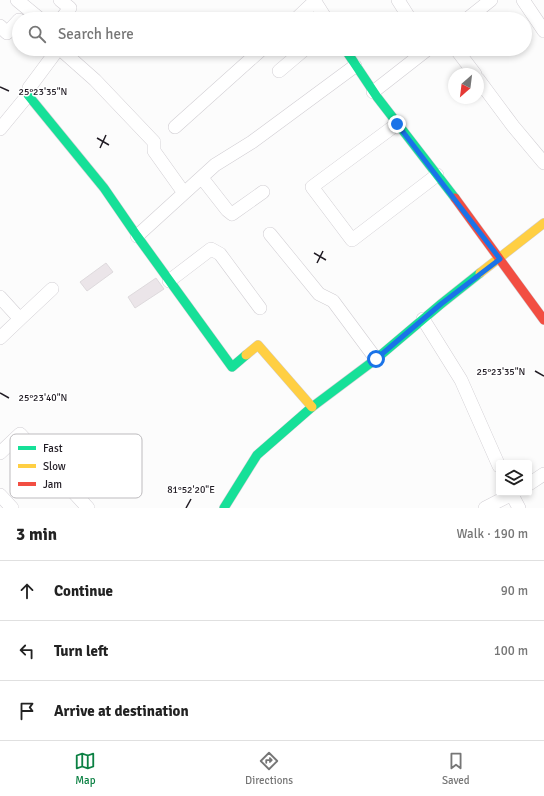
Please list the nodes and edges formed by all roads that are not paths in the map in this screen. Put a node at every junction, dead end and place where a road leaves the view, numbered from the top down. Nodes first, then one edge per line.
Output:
1 (16, 0) edge
2 (60, 0) edge
3 (398, 0) edge
4 (491, 0) edge
5 (523, 0) edge
6 (315, 1) edge
7 (20, 12) edge
8 (67, 12) edge
9 (303, 12) edge
10 (322, 12) edge
11 (406, 12) edge
12 (476, 12) edge
13 (531, 12) edge
14 (532, 13) edge
15 (0, 26) edge
16 (12, 27) edge
17 (544, 31) edge
18 (54, 56) edge
19 (67, 56) edge
20 (254, 56) edge
21 (297, 56) edge
22 (349, 56) edge
23 (419, 56) edge
24 (461, 56) edge
25 (355, 66) junction
26 (470, 68) edge
27 (279, 71) dead end
28 (484, 87) edge
29 (373, 92) junction
30 (28, 95) junction
31 (397, 124) junction
32 (175, 127) dead end
33 (0, 129) edge
34 (544, 163) edge
35 (437, 175) junction
36 (202, 178) junction
37 (263, 192) dead end
38 (184, 193) junction
39 (544, 223) edge
40 (270, 234) dead end
41 (137, 236) junction
42 (500, 259) junction
43 (169, 281) junction
44 (52, 289) dead end
45 (0, 297) edge
46 (260, 308) dead end
47 (20, 319) junction
48 (423, 320) junction
49 (544, 320) edge
50 (0, 338) edge
51 (376, 359) junction
52 (312, 407) junction
53 (10, 444) edge
54 (0, 453) edge
55 (496, 460) edge
56 (544, 474) edge
57 (532, 482) edge
58 (0, 495) edge
59 (509, 496) edge
60 (514, 496) edge
61 (79, 498) edge
62 (231, 505) edge
63 (12, 508) edge
64 (88, 508) edge
65 (486, 508) edge
66 (519, 508) edge

1 - 7 street
2 - 8 street
3 - 11 street
4 - 12 street
5 - 13 street
6 - 9 street
6 - 10 street
14 - 17 street
15 - 16 street
18 - 30 street
19 - 38 street
20 - 32 street
21 - 27 street
22 - 25 street
23 - 29 street
24 - 26 street
25 - 29 street
25 - 36 street
28 - 34 street
29 - 31 street
30 - 33 street
30 - 41 street
31 - 35 street
31 - 35 street
35 - 42 street
36 - 37 street
36 - 38 street
38 - 41 street
39 - 42 street
40 - 51 street
41 - 43 street
42 - 48 street
42 - 49 street
43 - 46 street
43 - 52 street
44 - 47 street
45 - 47 street
47 - 50 street
48 - 51 street
48 - 55 street
51 - 52 street
52 - 62 street
53 - 54 street
56 - 57 street
58 - 63 street
59 - 65 street
60 - 66 street
61 - 64 street

